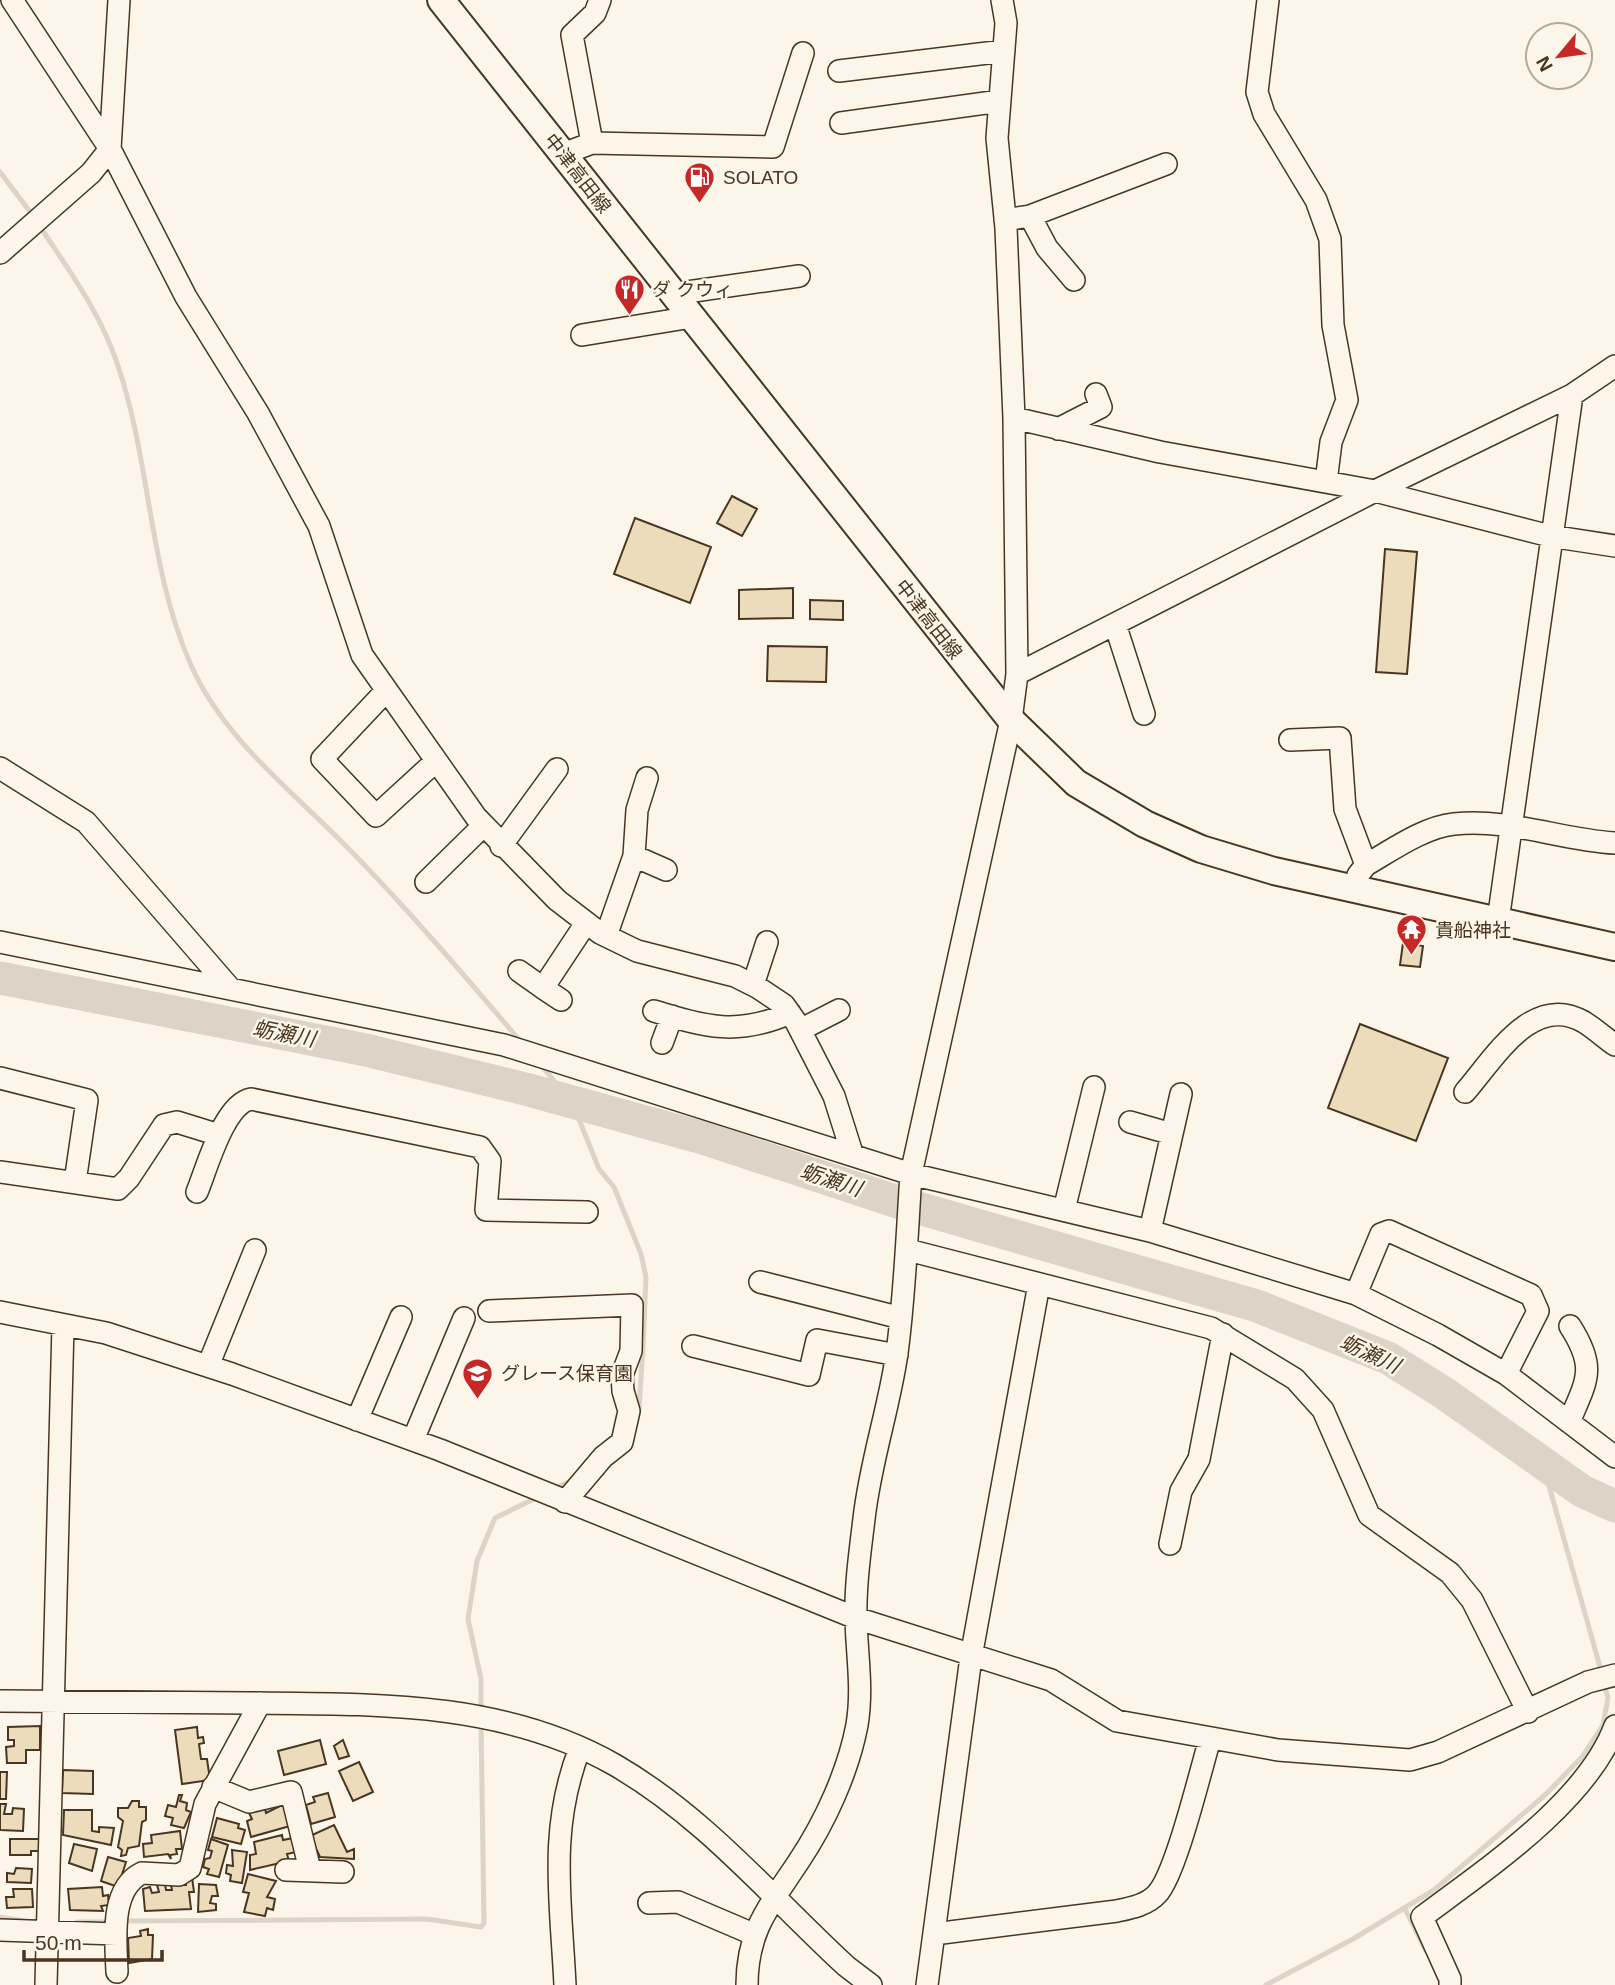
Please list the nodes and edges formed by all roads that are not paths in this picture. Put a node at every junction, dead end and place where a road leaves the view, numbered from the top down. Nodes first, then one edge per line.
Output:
1 (12, 0) edge
2 (119, 0) edge
3 (442, 0) edge
4 (600, 0) edge
5 (1002, 0) edge
6 (1268, 0) edge
7 (1004, 51) junction
8 (803, 53) dead end
9 (839, 71) dead end
10 (1000, 101) junction
11 (841, 123) dead end
12 (592, 144) junction
13 (110, 149) junction
14 (563, 155) junction
15 (1166, 164) dead end
16 (1030, 216) junction
17 (1005, 220) junction
18 (0, 253) edge
19 (799, 276) dead end
20 (1073, 280) dead end
21 (673, 294) junction
22 (692, 317) junction
23 (582, 335) dead end
24 (1615, 366) edge
25 (1096, 394) dead end
26 (1572, 395) junction
27 (1014, 418) junction
28 (1058, 429) junction
29 (1326, 482) junction
30 (1375, 491) junction
31 (1550, 536) junction
32 (1615, 546) edge
33 (1115, 624) junction
34 (1017, 674) junction
35 (386, 691) junction
36 (1144, 714) dead end
37 (1011, 720) junction
38 (1290, 740) dead end
39 (436, 761) junction
40 (0, 768) edge
41 (557, 769) dead end
42 (648, 778) dead end
43 (1511, 825) junction
44 (483, 826) junction
45 (1615, 842) edge
46 (501, 846) junction
47 (634, 856) junction
48 (1366, 865) junction
49 (666, 870) dead end
50 (426, 882) dead end
51 (1349, 888) junction
52 (1498, 921) junction
53 (586, 923) junction
54 (606, 936) junction
55 (0, 942) edge
56 (767, 942) dead end
57 (1615, 947) edge
58 (519, 971) dead end
59 (754, 985) junction
60 (229, 987) junction
61 (543, 988) junction
62 (561, 1000) dead end
63 (839, 1010) dead end
64 (795, 1022) junction
65 (662, 1043) dead end
66 (1615, 1045) edge
67 (0, 1078) edge
68 (1094, 1087) dead end
69 (1465, 1092) dead end
70 (1181, 1094) dead end
71 (1130, 1122) dead end
72 (1172, 1134) junction
73 (219, 1135) junction
74 (852, 1153) junction
75 (0, 1172) edge
76 (911, 1177) junction
77 (75, 1182) junction
78 (197, 1192) dead end
79 (1064, 1210) junction
80 (587, 1212) dead end
81 (1150, 1231) junction
82 (908, 1245) junction
83 (255, 1250) dead end
84 (760, 1282) dead end
85 (1039, 1284) junction
86 (1356, 1294) junction
87 (489, 1311) dead end
88 (0, 1312) edge
89 (401, 1317) dead end
90 (464, 1318) dead end
91 (901, 1318) junction
92 (64, 1325) junction
93 (1570, 1326) dead end
94 (1223, 1334) junction
95 (693, 1346) dead end
96 (897, 1354) junction
97 (208, 1366) junction
98 (1506, 1374) junction
99 (357, 1420) junction
100 (1569, 1422) junction
101 (413, 1440) junction
102 (1615, 1457) edge
103 (565, 1502) junction
104 (1170, 1544) dead end
105 (856, 1618) junction
106 (971, 1657) junction
107 (1615, 1675) edge
108 (0, 1701) edge
109 (53, 1702) junction
110 (260, 1703) junction
111 (1528, 1712) junction
112 (1615, 1726) edge
113 (1210, 1739) junction
114 (580, 1748) junction
115 (213, 1787) junction
116 (286, 1870) dead end
117 (310, 1870) junction
118 (343, 1872) dead end
119 (773, 1895) junction
120 (649, 1903) dead end
121 (0, 1930) edge
122 (47, 1934) junction
123 (116, 1934) junction
124 (753, 1934) junction
125 (934, 1934) junction
126 (117, 1972) dead end
127 (1450, 1982) edge
128 (46, 1985) edge
129 (565, 1985) edge
130 (747, 1985) edge
131 (871, 1985) edge
132 (927, 1985) edge

1 - 13 street
2 - 13 street
3 - 14 main road, 中津高田線
4 - 12 street
5 - 7 street
6 - 29 street
7 - 9 street
7 - 10 street
8 - 12 street
10 - 11 street
10 - 17 street
12 - 14 street
13 - 18 street
13 - 35 street
14 - 21 main road, 中津高田線
15 - 16 street
16 - 17 street
16 - 20 street
17 - 27 street
19 - 21 street
21 - 22 main road, 中津高田線
22 - 23 street
22 - 37 main road, 中津高田線
24 - 26 street
25 - 28 street
26 - 30 street
26 - 31 street
27 - 28 street
27 - 34 street
28 - 29 street
29 - 30 street
30 - 31 street
30 - 33 street
31 - 32 street
31 - 43 street
33 - 34 street
33 - 36 street
34 - 37 street
35 - 39 street
35 - 39 street
37 - 51 main road, 中津高田線
37 - 76 street
38 - 48 street
39 - 44 street
40 - 60 street
41 - 46 street
42 - 47 street
43 - 45 street
43 - 48 street
43 - 52 street
44 - 46 street
44 - 50 street
46 - 53 street
47 - 49 street
47 - 54 street
48 - 51 street
51 - 52 main road, 中津高田線
52 - 57 main road, 中津高田線
53 - 54 street
53 - 61 street
54 - 59 street
55 - 60 street
56 - 59 street
58 - 61 street
59 - 64 street
60 - 74 street
61 - 62 street
63 - 64 street
64 - 65 street
64 - 74 street
66 - 69 street
67 - 77 street
68 - 79 street
70 - 72 street
71 - 72 street
72 - 81 street
73 - 77 street
73 - 78 street
73 - 80 street
74 - 76 street
75 - 77 street
76 - 79 street
76 - 82 street
79 - 81 street
81 - 86 street
82 - 85 street
82 - 91 street
83 - 97 street
84 - 91 street
85 - 94 street
85 - 106 street
86 - 98 street
86 - 98 street
87 - 103 street
88 - 92 street
89 - 99 street
90 - 101 street
91 - 96 street
92 - 97 street
92 - 109 street
93 - 100 street
94 - 104 street
94 - 111 street
95 - 96 street
96 - 105 street
97 - 99 street
98 - 100 street
99 - 101 street
100 - 102 street
101 - 103 street
103 - 105 street
105 - 106 street
105 - 119 street
106 - 113 street
106 - 125 street
107 - 111 street
108 - 109 street
109 - 110 street
109 - 122 street
110 - 114 street
110 - 115 street
111 - 113 street
112 - 127 street
113 - 125 street
114 - 119 street
114 - 129 street
115 - 117 street
115 - 123 street
116 - 117 street
117 - 118 street
119 - 124 street
119 - 131 street
120 - 124 street
121 - 122 street
122 - 123 street
122 - 128 street
123 - 126 street
124 - 130 street
125 - 132 street

